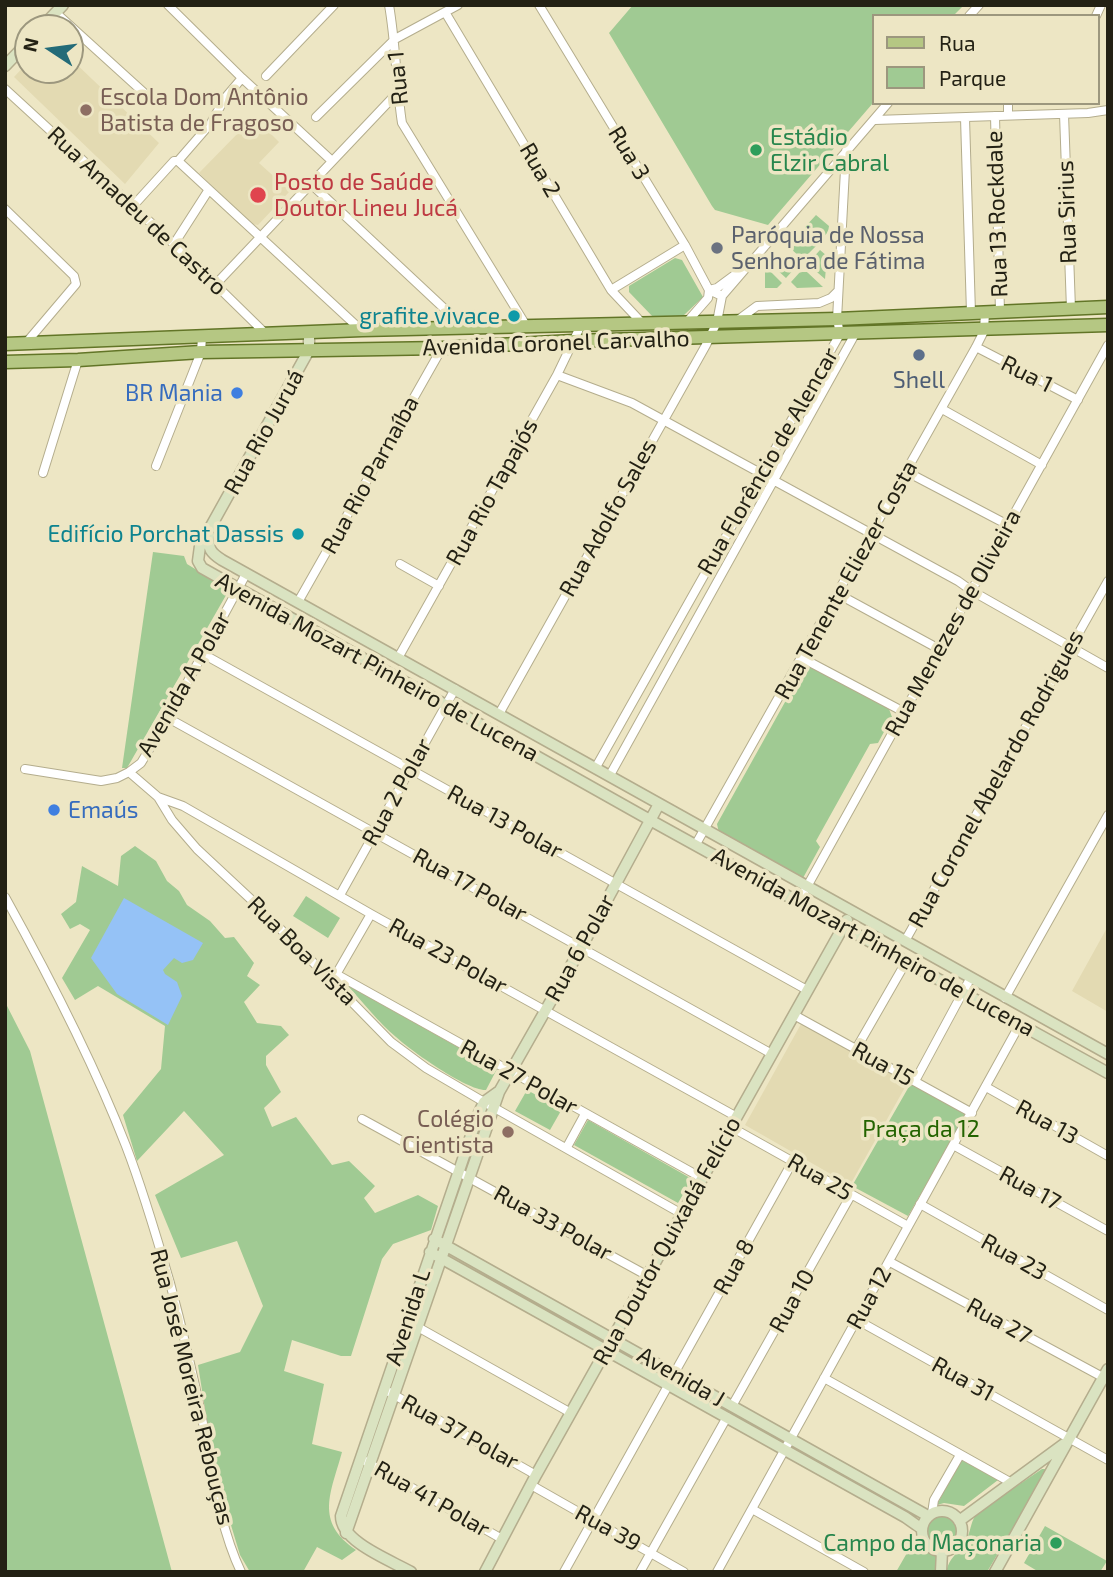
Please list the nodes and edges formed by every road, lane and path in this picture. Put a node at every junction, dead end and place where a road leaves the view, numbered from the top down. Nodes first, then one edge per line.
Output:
1 (168, 5) edge
2 (334, 5) edge
3 (389, 5) edge
4 (458, 5) edge
5 (539, 5) edge
6 (60, 9) edge
7 (445, 12) junction
8 (395, 38) junction
9 (266, 76) dead end
10 (242, 78) junction
11 (5, 89) edge
12 (397, 93) junction
13 (153, 101) dead end
14 (886, 105) edge
15 (1008, 105) edge
16 (1088, 105) edge
17 (1108, 110) edge
18 (1088, 113) junction
19 (1064, 114) junction
20 (1008, 115) junction
21 (995, 116) junction
22 (316, 117) dead end
23 (965, 118) junction
24 (875, 120) junction
25 (846, 151) junction
26 (178, 161) junction
27 (332, 161) junction
28 (310, 183) junction
29 (208, 191) junction
30 (134, 206) junction
31 (5, 209) edge
32 (261, 236) junction
33 (174, 244) junction
34 (685, 245) junction
35 (745, 268) junction
36 (215, 285) junction
37 (611, 290) junction
38 (709, 290) junction
39 (838, 291) junction
40 (722, 296) junction
41 (1108, 307) edge
42 (1071, 309) junction
43 (985, 312) junction
44 (1000, 312) junction
45 (971, 313) junction
46 (837, 319) junction
47 (737, 321) junction
48 (687, 322) junction
49 (717, 322) junction
50 (642, 323) junction
51 (581, 325) junction
52 (1108, 326) edge
53 (527, 327) junction
54 (465, 329) junction
55 (362, 330) junction
56 (984, 331) junction
57 (309, 333) junction
58 (840, 334) junction
59 (855, 334) junction
60 (267, 335) junction
61 (202, 337) junction
62 (710, 338) junction
63 (573, 341) junction
64 (26, 343) junction
65 (5, 344) edge
66 (1108, 345) edge
67 (976, 347) junction
68 (442, 348) junction
69 (309, 350) junction
70 (201, 352) junction
71 (78, 360) junction
72 (5, 362) edge
73 (558, 375) junction
74 (1078, 400) junction
75 (942, 409) junction
76 (663, 420) junction
77 (1042, 465) junction
78 (156, 466) dead end
79 (43, 472) dead end
80 (907, 472) junction
81 (761, 473) junction
82 (773, 480) junction
83 (1008, 525) junction
84 (210, 528) junction
85 (871, 535) junction
86 (400, 564) dead end
87 (246, 574) junction
88 (1108, 581) edge
89 (439, 586) junction
90 (237, 589) junction
91 (972, 591) junction
92 (838, 594) junction
93 (298, 602) junction
94 (1070, 647) junction
95 (939, 649) junction
96 (203, 654) junction
97 (398, 657) junction
98 (802, 657) junction
99 (1108, 668) edge
100 (455, 689) junction
101 (445, 705) junction
102 (904, 712) junction
103 (499, 714) junction
104 (168, 718) junction
105 (596, 767) junction
106 (25, 769) dead end
107 (411, 769) junction
108 (130, 772) junction
109 (610, 775) junction
110 (158, 797) junction
111 (659, 804) junction
112 (1108, 815) edge
113 (650, 820) junction
114 (705, 828) junction
115 (376, 831) junction
116 (696, 844) junction
117 (616, 884) junction
118 (808, 886) junction
119 (340, 895) junction
120 (5, 897) edge
121 (799, 901) junction
122 (852, 912) junction
123 (371, 914) junction
124 (844, 926) junction
125 (905, 941) junction
126 (581, 948) junction
127 (906, 962) junction
128 (334, 977) junction
129 (970, 979) junction
130 (807, 990) junction
131 (963, 993) junction
132 (1005, 998) junction
133 (546, 1010) junction
134 (794, 1015) junction
135 (1020, 1024) junction
136 (856, 1049) junction
137 (772, 1054) junction
138 (1108, 1054) edge
139 (1104, 1071) edge
140 (510, 1073) junction
141 (915, 1081) junction
142 (986, 1087) junction
143 (489, 1105) junction
144 (972, 1112) junction
145 (585, 1114) junction
146 (362, 1119) dead end
147 (734, 1122) junction
148 (953, 1145) junction
149 (567, 1147) junction
150 (1108, 1156) edge
151 (793, 1161) junction
152 (464, 1174) junction
153 (702, 1178) junction
154 (851, 1195) junction
155 (920, 1204) junction
156 (682, 1214) junction
157 (908, 1226) junction
158 (1108, 1231) edge
159 (439, 1242) junction
160 (435, 1255) junction
161 (890, 1262) junction
162 (648, 1276) junction
163 (1108, 1310) edge
164 (857, 1320) junction
165 (412, 1323) junction
166 (613, 1338) junction
167 (607, 1349) junction
168 (675, 1372) junction
169 (1106, 1376) edge
170 (824, 1378) junction
171 (669, 1384) junction
172 (389, 1392) junction
173 (730, 1412) junction
174 (571, 1413) junction
175 (1068, 1440) junction
176 (789, 1443) junction
177 (960, 1455) junction
178 (365, 1460) junction
179 (1108, 1460) edge
180 (534, 1480) junction
181 (1010, 1482) junction
182 (752, 1509) junction
183 (930, 1515) junction
184 (592, 1521) junction
185 (959, 1521) junction
186 (922, 1529) junction
187 (502, 1539) junction
188 (942, 1551) junction
189 (652, 1552) junction
190 (721, 1570) edge
191 (241, 1572) edge
192 (411, 1572) edge
193 (485, 1572) edge
194 (564, 1572) edge
195 (640, 1572) edge
196 (684, 1572) edge
197 (864, 1572) edge
198 (941, 1572) edge
199 (995, 1572) edge

1 - 10 street
2 - 9 street
3 - 8 street, Rua 1
4 - 7 street
5 - 34 street, Rua 3
6 - 13 street
7 - 8 street
7 - 37 street, Rua 2
8 - 12 street, Rua 1
8 - 22 street
10 - 26 street
10 - 27 street
11 - 30 street, Rua Amadeu de Castro
12 - 27 street
12 - 53 street, Rua 1
14 - 24 street
15 - 20 street
16 - 18 street
17 - 18 street
18 - 19 street
19 - 20 street
19 - 42 street, Rua Sirius
20 - 21 street
21 - 23 street
21 - 44 street, Rua 13 Rockdale
23 - 24 street
23 - 45 street, Rua 13 Rockdale
24 - 25 street
25 - 35 street
25 - 39 street, Rua Florêncio de Alencar
26 - 29 street
26 - 30 street
27 - 28 street
28 - 32 street
28 - 54 street
29 - 32 street
29 - 33 street
30 - 33 street, Rua Amadeu de Castro
31 - 64 street
32 - 36 street
32 - 55 street
33 - 36 street, Rua Amadeu de Castro
34 - 37 street
34 - 38 street, Rua 3
35 - 38 street
35 - 40 street
36 - 60 street, Rua Amadeu de Castro
37 - 50 street, Rua 2
38 - 40 street
38 - 48 street
39 - 46 street, Rua Florêncio de Alencar
39 - 47 street, Avenida Coronel Carvalho
40 - 49 street, Rua Adolfo Sales
41 - 42 main road, Avenida Coronel Carvalho
42 - 44 main road, Avenida Coronel Carvalho
43 - 44 main road, Avenida Coronel Carvalho
43 - 45 main road, Avenida Coronel Carvalho
43 - 56 street, Rua Tenente Eliezer Costa
45 - 46 main road, Avenida Coronel Carvalho
46 - 47 main road, Avenida Coronel Carvalho
46 - 58 street, Rua Florêncio de Alencar
47 - 49 main road, Avenida Coronel Carvalho
48 - 49 main road, Avenida Coronel Carvalho
48 - 50 main road, Avenida Coronel Carvalho
49 - 62 street, Rua Adolfo Sales
50 - 51 main road, Avenida Coronel Carvalho
51 - 53 main road, Avenida Coronel Carvalho
51 - 63 street, Rua Rio Tapajós
52 - 56 main road, Avenida Coronel Carvalho
53 - 54 main road, Avenida Coronel Carvalho
54 - 55 main road, Avenida Coronel Carvalho
55 - 57 main road, Avenida Coronel Carvalho
56 - 59 main road, Avenida Coronel Carvalho
56 - 67 street, Rua Tenente Eliezer Costa
57 - 60 main road, Avenida Coronel Carvalho
57 - 69 street, Rua Rio Juruá
58 - 59 main road, Avenida Coronel Carvalho
58 - 62 main road, Avenida Coronel Carvalho
58 - 81 street, Rua Florêncio de Alencar
59 - 82 street, Rua Florêncio de Alencar
60 - 61 main road, Avenida Coronel Carvalho
61 - 64 main road, Avenida Coronel Carvalho
61 - 70 street
62 - 63 main road, Avenida Coronel Carvalho
62 - 76 street, Rua Adolfo Sales
63 - 68 main road, Avenida Coronel Carvalho
63 - 73 street, Rua Rio Tapajós
64 - 65 main road, Avenida Coronel Carvalho
66 - 74 street, Rua Menezes de Oliveira
67 - 74 street, Rua 1
67 - 75 street, Rua Tenente Eliezer Costa
68 - 69 main road, Avenida Coronel Carvalho
68 - 93 street, Rua Rio Parnaíba
69 - 70 main road, Avenida Coronel Carvalho
69 - 84 street, Rua Rio Juruá
70 - 71 main road, Avenida Coronel Carvalho
70 - 78 street
71 - 72 main road, Avenida Coronel Carvalho
71 - 79 street
73 - 76 street
73 - 89 street, Rua Rio Tapajós
74 - 77 street, Rua Menezes de Oliveira
75 - 77 street
75 - 80 street, Rua Tenente Eliezer Costa
76 - 81 street
76 - 103 street, Rua Adolfo Sales
77 - 83 street, Rua Menezes de Oliveira
80 - 83 street
80 - 85 street, Rua Tenente Eliezer Costa
81 - 82 street
81 - 105 street, Rua Florêncio de Alencar
82 - 85 street
82 - 109 street, Rua Florêncio de Alencar
83 - 91 street, Rua Menezes de Oliveira
84 - 87 street, Avenida Mozart Pinheiro de Lucena
84 - 90 street, Avenida Mozart Pinheiro de Lucena
85 - 91 street
85 - 92 street, Rua Tenente Eliezer Costa
86 - 89 street
87 - 90 street, Avenida A Polar
87 - 93 street, Avenida Mozart Pinheiro de Lucena
88 - 94 street, Rua Coronel Abelardo Rodrigues
89 - 97 street, Rua Rio Tapajós
90 - 96 street, Avenida A Polar
90 - 101 street, Avenida Mozart Pinheiro de Lucena
91 - 94 street
91 - 95 street, Rua Menezes de Oliveira
92 - 95 street
92 - 98 street, Rua Tenente Eliezer Costa
93 - 97 street, Avenida Mozart Pinheiro de Lucena
94 - 99 street
94 - 125 street, Rua Coronel Abelardo Rodrigues
95 - 102 street, Rua Menezes de Oliveira
96 - 104 street, Avenida A Polar
96 - 107 street, Rua 13 Polar
97 - 100 street, Avenida Mozart Pinheiro de Lucena
98 - 102 street
98 - 114 street, Rua Tenente Eliezer Costa
100 - 101 street, Rua 2 Polar
100 - 103 street, Avenida Mozart Pinheiro de Lucena
101 - 107 street, Rua 2 Polar
101 - 113 street, Avenida Mozart Pinheiro de Lucena
102 - 118 street, Rua Menezes de Oliveira
103 - 105 street, Avenida Mozart Pinheiro de Lucena
104 - 108 street, Avenida A Polar
104 - 115 street, Rua 17 Polar
105 - 109 street, Avenida Mozart Pinheiro de Lucena
106 - 108 street, Avenida A Polar
107 - 115 street, Rua 2 Polar
107 - 117 street, Rua 13 Polar
108 - 110 street, Rua Boa Vista
109 - 111 street, Avenida Mozart Pinheiro de Lucena
110 - 119 street, Rua 23 Polar
110 - 128 street, Rua Boa Vista
111 - 113 street, Rua 6 Polar
111 - 114 street, Avenida Mozart Pinheiro de Lucena
112 - 132 street
113 - 116 street, Avenida Mozart Pinheiro de Lucena
113 - 117 street, Rua 6 Polar
114 - 116 street, Rua Tenente Eliezer Costa
114 - 118 street, Avenida Mozart Pinheiro de Lucena
115 - 119 street, Rua 2 Polar
115 - 126 street, Rua 17 Polar
116 - 121 street, Avenida Mozart Pinheiro de Lucena
117 - 126 street, Rua 6 Polar
117 - 130 street, Rua 13 Polar
118 - 121 street, Rua Menezes de Oliveira
118 - 122 street, Avenida Mozart Pinheiro de Lucena
119 - 123 street, Rua 23 Polar
120 - 191 street, Rua José Moreira Rebouças
121 - 124 street, Avenida Mozart Pinheiro de Lucena
122 - 124 street, Rua Doutor Quixadá Felício
122 - 125 street, Avenida Mozart Pinheiro de Lucena
123 - 128 street
123 - 133 street, Rua 23 Polar
124 - 127 street, Avenida Mozart Pinheiro de Lucena
124 - 130 street, Rua Doutor Quixadá Felício
125 - 129 street, Avenida Mozart Pinheiro de Lucena
126 - 133 street, Rua 6 Polar
126 - 137 street, Rua 17 Polar
127 - 131 street, Avenida Mozart Pinheiro de Lucena
127 - 136 street
128 - 140 street, Rua 27 Polar
128 - 143 street, Rua Boa Vista
129 - 131 street
129 - 132 street, Avenida Mozart Pinheiro de Lucena
130 - 134 street, Rua Doutor Quixadá Felício
131 - 135 street, Avenida Mozart Pinheiro de Lucena
131 - 141 street
132 - 138 street, Avenida Mozart Pinheiro de Lucena
133 - 140 street, Rua 6 Polar
133 - 147 street, Rua 23 Polar
134 - 136 street, Rua 15
134 - 137 street, Rua Doutor Quixadá Felício
135 - 139 street, Avenida Mozart Pinheiro de Lucena
135 - 142 street, Rua 12
136 - 141 street, Rua 15
137 - 147 street, Rua Doutor Quixadá Felício
138 - 139 street
140 - 143 street, Rua 6 Polar
140 - 145 street, Rua 27 Polar
141 - 144 street, Rua 15
142 - 144 street, Rua 12
142 - 150 street, Rua 13
143 - 149 street
143 - 152 street, Avenida L
144 - 148 street, Rua 12
145 - 149 street
145 - 153 street, Rua 27 Polar
146 - 152 street, Rua 33 Polar
147 - 151 street, Rua 25
147 - 153 street, Rua Doutor Quixadá Felício
148 - 155 street, Rua 12
148 - 158 street, Rua 17
149 - 156 street
151 - 154 street, Rua 25
151 - 168 street, Rua 8
152 - 159 street, Avenida L
152 - 162 street, Rua 33 Polar
153 - 156 street, Rua Doutor Quixadá Felício
154 - 157 street, Rua 25
154 - 173 street, Rua 10
155 - 157 street, Rua 12
155 - 163 street, Rua 23
156 - 162 street, Rua Doutor Quixadá Felício
157 - 161 street, Rua 12
159 - 160 street, Avenida L
159 - 166 street, Avenida J
160 - 165 street, Avenida L
160 - 167 street, Avenida J
161 - 164 street, Rua 12
161 - 169 street, Rua 27
162 - 166 street, Rua Doutor Quixadá Felício
164 - 170 street, Rua 12
164 - 175 street, Rua 31
165 - 172 street, Avenida L
165 - 174 street
166 - 167 street, Rua Doutor Quixadá Felício
166 - 168 street, Avenida J
167 - 171 street, Avenida J
167 - 174 street, Rua Doutor Quixadá Felício
168 - 173 street, Avenida J
169 - 175 street
170 - 176 street, Rua 12
170 - 177 street
171 - 173 street, Avenida J
171 - 184 street
172 - 178 street, Avenida L
172 - 180 street, Rua 37 Polar
173 - 176 street, Avenida J
173 - 189 street, Rua 10
174 - 180 street, Rua Doutor Quixadá Felício
175 - 179 street, Rua 31
175 - 181 street
175 - 199 street
176 - 182 street, Rua 12
176 - 183 street, Avenida J
176 - 186 street, Avenida J
177 - 181 street
177 - 183 street
178 - 187 street, Rua 41 Polar
178 - 192 street, Avenida L
180 - 184 street, Rua 39
180 - 187 street, Rua Doutor Quixadá Felício
181 - 185 street
182 - 190 street, Rua 12
182 - 197 street
183 - 185 street
183 - 186 street
184 - 189 street, Rua 39
184 - 194 street
185 - 188 street
186 - 188 street
187 - 193 street, Rua Doutor Quixadá Felício
188 - 198 street
189 - 195 street, Rua 10
189 - 196 street, Rua 39

